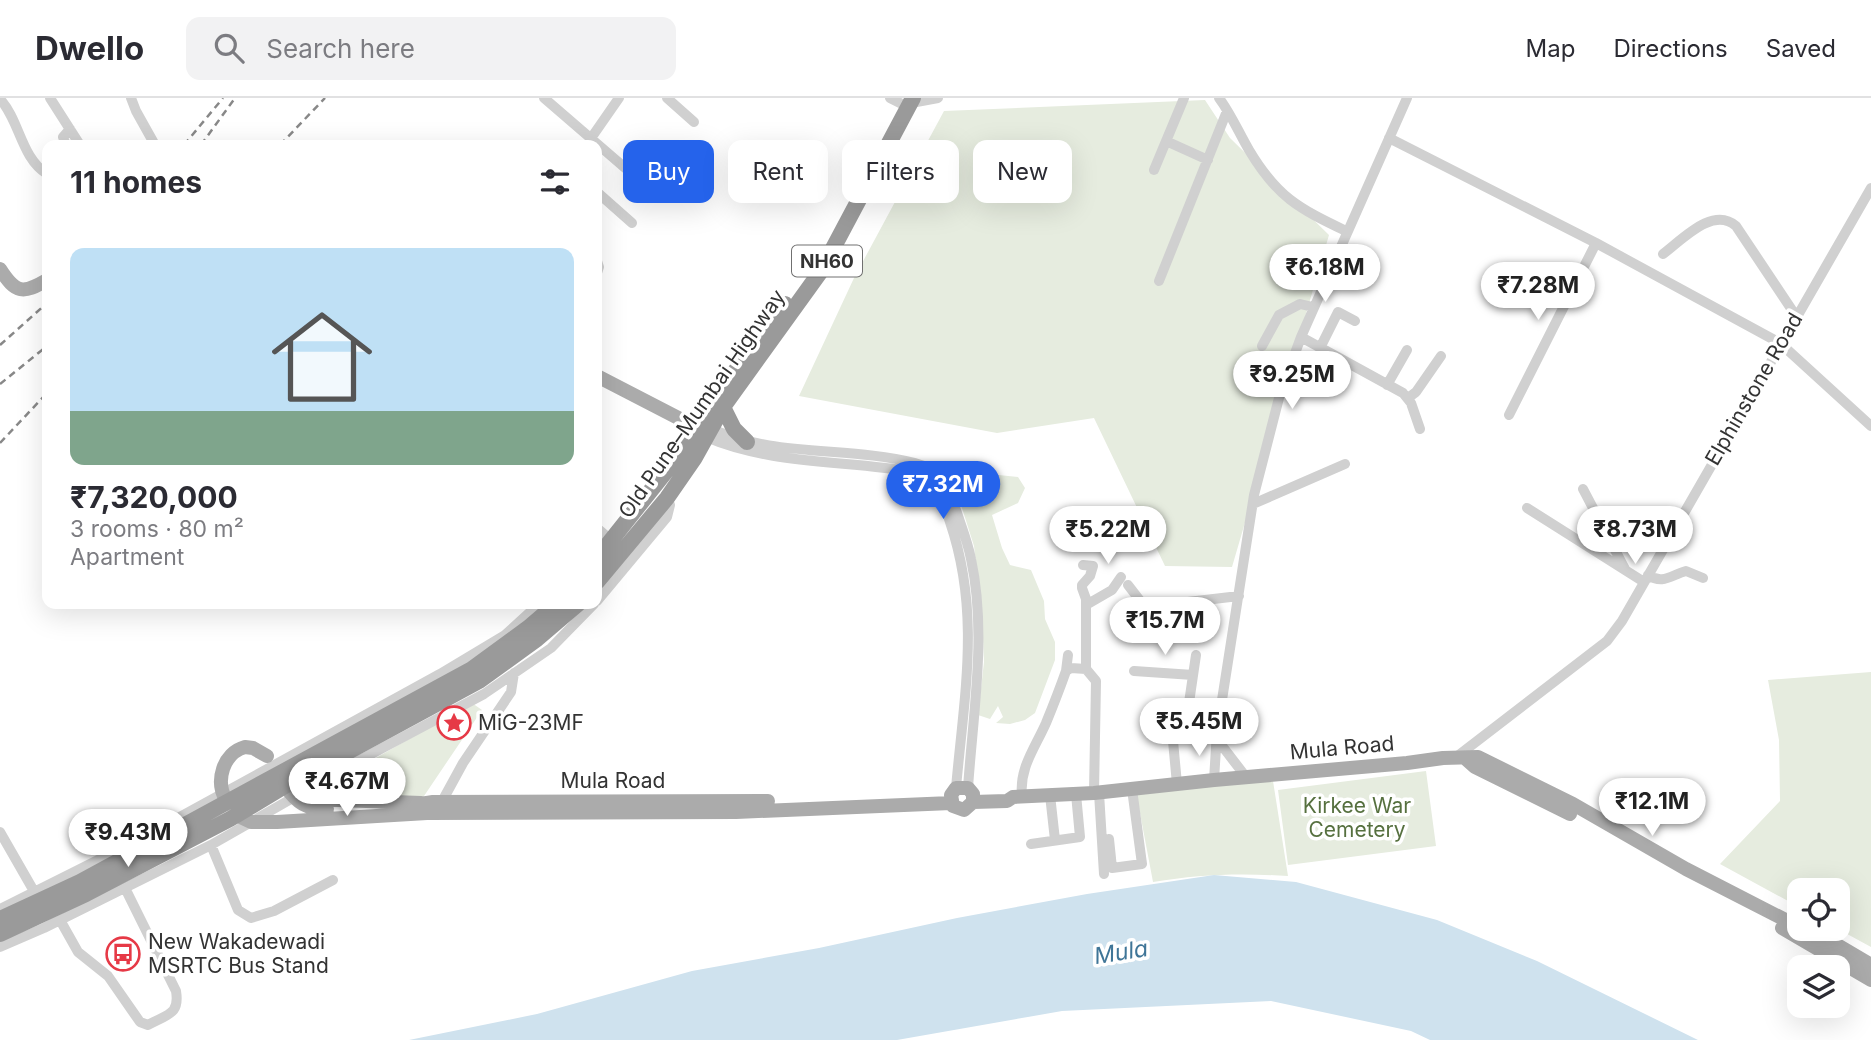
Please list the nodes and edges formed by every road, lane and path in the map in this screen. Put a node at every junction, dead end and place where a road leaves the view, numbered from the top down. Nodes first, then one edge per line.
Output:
1 (50, 98) edge
2 (131, 98) edge
3 (544, 98) edge
4 (620, 98) edge
5 (667, 98) edge
6 (938, 98) edge
7 (1184, 98) edge
8 (1219, 98) edge
9 (1407, 98) edge
10 (0, 99) edge
11 (903, 100) edge
12 (1227, 111) junction
13 (694, 122) dead end
14 (70, 129) junction
15 (1389, 138) junction
16 (64, 140) edge
17 (77, 140) edge
18 (153, 140) edge
19 (586, 140) edge
20 (589, 140) edge
21 (1166, 141) junction
22 (602, 153) edge
23 (1208, 160) junction
24 (623, 169) edge
25 (1154, 170) dead end
26 (42, 171) edge
27 (1871, 188) edge
28 (602, 196) edge
29 (632, 223) dead end
30 (1346, 232) junction
31 (1596, 243) junction
32 (1663, 254) dead end
33 (0, 269) edge
34 (1159, 281) dead end
35 (42, 283) edge
36 (1315, 304) junction
37 (1338, 312) junction
38 (1796, 316) junction
39 (1354, 321) dead end
40 (1301, 337) junction
41 (1780, 343) junction
42 (1262, 346) dead end
43 (1320, 348) junction
44 (1407, 350) dead end
45 (1441, 356) dead end
46 (602, 379) edge
47 (1387, 385) junction
48 (1408, 398) junction
49 (723, 407) junction
50 (1509, 415) dead end
51 (1871, 426) edge
52 (699, 428) junction
53 (1420, 429) dead end
54 (747, 442) junction
55 (1345, 464) dead end
56 (1584, 489) dead end
57 (667, 498) junction
58 (1253, 504) junction
59 (1527, 508) dead end
60 (602, 550) edge
61 (1083, 565) dead end
62 (1627, 572) junction
63 (602, 576) edge
64 (1703, 578) dead end
65 (1646, 579) junction
66 (602, 594) edge
67 (1239, 596) junction
68 (1086, 605) junction
69 (534, 609) edge
70 (550, 609) edge
71 (572, 609) edge
72 (588, 609) edge
73 (1068, 655) dead end
74 (1196, 655) dead end
75 (1086, 669) junction
76 (1066, 671) junction
77 (1134, 671) dead end
78 (514, 674) junction
79 (1193, 675) junction
80 (1217, 735) junction
81 (1173, 741) dead end
82 (267, 757) dead end
83 (1461, 758) junction
84 (1246, 777) junction
85 (1214, 780) junction
86 (1177, 784) junction
87 (1132, 789) junction
88 (1097, 793) junction
89 (294, 794) junction
90 (1076, 794) junction
91 (962, 795) junction
92 (1050, 795) junction
93 (224, 796) junction
94 (1018, 797) junction
95 (433, 806) junction
96 (243, 818) junction
97 (1605, 827) junction
98 (0, 831) edge
99 (1109, 839) dead end
100 (1055, 840) junction
101 (1031, 844) dead end
102 (211, 845) junction
103 (1104, 874) dead end
104 (333, 880) dead end
105 (125, 888) junction
106 (35, 893) junction
107 (0, 909) edge
108 (0, 919) edge
109 (60, 920) junction
110 (1787, 921) edge
111 (0, 934) edge
112 (1816, 941) edge
113 (1819, 944) junction
114 (0, 947) edge
115 (1871, 965) edge
116 (1871, 980) edge

1 - 14 street
2 - 18 street
3 - 19 street
4 - 20 street
5 - 13 street
6 - 11 street
7 - 21 street
8 - 12 street
9 - 15 street
10 - 26 street
11 - 49 highway, Old Pune–Mumbai Highway / NH60
11 - 52 highway, Old Pune–Mumbai Highway / NH60
12 - 23 street
12 - 30 street
14 - 16 street
14 - 17 street
15 - 30 street
15 - 31 street
21 - 23 street
21 - 25 street
22 - 24 street
23 - 34 street
27 - 38 street, Elphinstone Road
28 - 29 street
30 - 36 street
31 - 41 street
31 - 50 street
32 - 38 street
33 - 35 main road
36 - 37 street
36 - 40 street
36 - 42 street
37 - 39 street
37 - 43 street
38 - 41 street, Elphinstone Road
40 - 43 street
40 - 58 street
41 - 51 street
41 - 65 street, Elphinstone Road
43 - 47 street
44 - 47 street
45 - 48 street
46 - 52 main road
47 - 48 street
48 - 53 street
49 - 52 highway, Old Pune–Mumbai Highway / NH60
49 - 54 highway
52 - 54 street
52 - 57 highway, Old Pune–Mumbai Highway / NH60
52 - 60 highway, Old Pune–Mumbai Highway / NH60
52 - 91 street
54 - 91 street
55 - 58 street
56 - 62 street
57 - 63 highway, Old Pune–Mumbai Highway / NH60
57 - 66 street
58 - 67 street
59 - 62 street
61 - 68 street
62 - 65 street
64 - 65 street
65 - 83 street, Elphinstone Road
67 - 68 street
67 - 80 street
68 - 75 street
69 - 93 street
70 - 93 highway
71 - 89 highway
72 - 78 street
73 - 76 street
74 - 79 street
75 - 76 street
75 - 88 street
76 - 94 street
77 - 79 street
78 - 89 street
78 - 95 street
79 - 80 street
80 - 84 street
80 - 85 street
81 - 86 street
82 - 93 main road
83 - 84 main road, Mula Road
83 - 97 main road
84 - 85 main road, Mula Road
85 - 86 main road, Mula Road
86 - 87 main road, Mula Road
87 - 88 main road, Mula Road
87 - 99 street
88 - 90 main road, Mula Road
88 - 103 street
89 - 95 main road
89 - 96 highway
90 - 92 main road, Mula Road
90 - 100 street
91 - 94 main road, Mula Road
91 - 95 main road, Mula Road
92 - 94 main road, Mula Road
92 - 100 street
93 - 106 street
93 - 108 highway
95 - 96 main road
96 - 102 street
96 - 111 highway
97 - 110 main road
97 - 113 main road
98 - 106 street
100 - 101 street
102 - 104 street
102 - 105 street
105 - 109 street
105 - 109 street
106 - 107 street
109 - 114 street
112 - 113 main road
113 - 115 main road
113 - 116 main road

